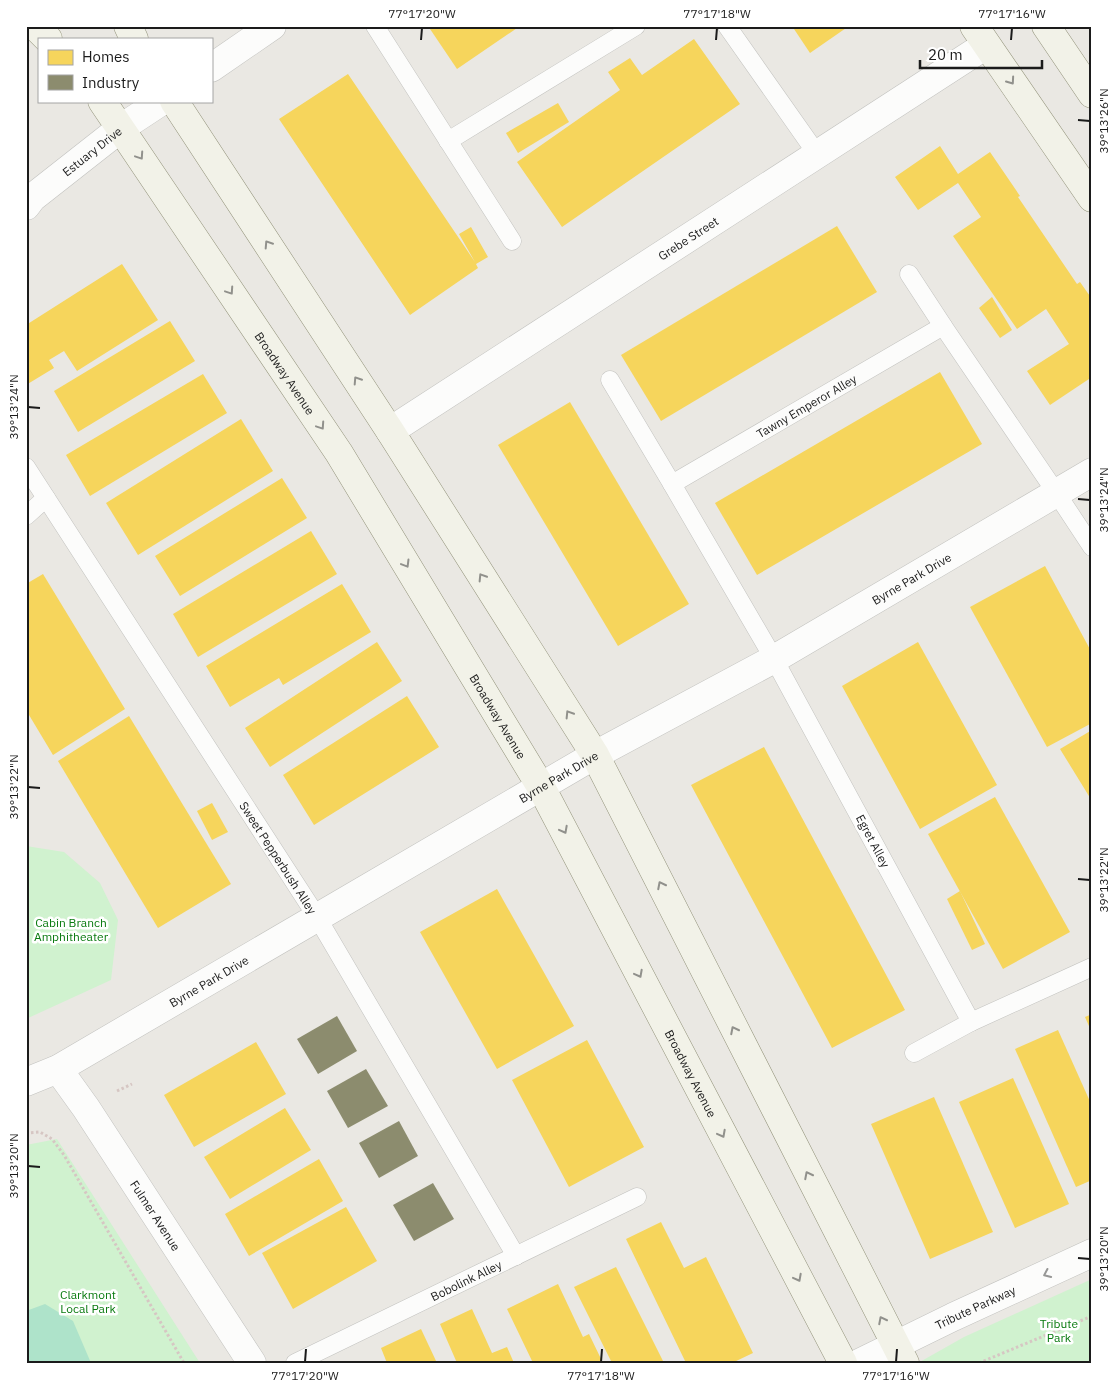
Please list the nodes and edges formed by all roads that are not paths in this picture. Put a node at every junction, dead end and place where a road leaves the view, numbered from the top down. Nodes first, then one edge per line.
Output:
1 (35, 26) edge
2 (128, 26) edge
3 (272, 26) edge
4 (375, 26) edge
5 (636, 26) edge
6 (727, 26) edge
7 (1046, 26) edge
8 (980, 36) edge
9 (47, 38) edge
10 (134, 38) edge
11 (212, 67) edge
12 (1092, 94) edge
13 (103, 102) edge
14 (161, 102) edge
15 (175, 102) edge
16 (122, 128) junction
17 (448, 141) junction
18 (817, 154) junction
19 (1092, 198) edge
20 (26, 206) edge
21 (512, 241) dead end
22 (910, 274) dead end
23 (943, 326) junction
24 (610, 380) dead end
25 (390, 431) junction
26 (26, 467) edge
27 (1092, 472) edge
28 (672, 484) junction
29 (1057, 494) junction
30 (46, 498) junction
31 (26, 516) edge
32 (1092, 547) edge
33 (774, 659) junction
34 (595, 755) junction
35 (541, 787) junction
36 (316, 917) junction
37 (1092, 967) edge
38 (971, 1022) junction
39 (914, 1053) dead end
40 (58, 1069) junction
41 (26, 1082) edge
42 (637, 1197) dead end
43 (1092, 1253) edge
44 (516, 1256) junction
45 (900, 1354) edge
46 (252, 1363) edge
47 (295, 1363) edge
48 (842, 1363) edge
49 (859, 1363) edge

1 - 9 street
2 - 10 street
3 - 11 street
4 - 17 lane
5 - 17 lane
6 - 18 lane
7 - 12 street
8 - 18 street, Grebe Street
8 -> 19 street
13 - 16 street, Broadway Avenue
14 - 16 street, Estuary Drive
25 -> 15 street
16 - 20 street, Estuary Drive
16 -> 35 street, Broadway Avenue
17 - 21 lane
18 - 25 street, Grebe Street
22 - 23 lane
23 - 28 lane, Tawny Emperor Alley
23 - 29 lane
24 - 28 lane
34 -> 25 street
26 - 30 lane, Sweet Pepperbush Alley
27 - 29 street, Byrne Park Drive
28 - 33 lane
29 - 32 lane
29 - 33 street, Byrne Park Drive
30 - 31 lane
30 - 36 lane, Sweet Pepperbush Alley
33 - 34 street, Byrne Park Drive
33 - 38 lane, Egret Alley
34 - 35 street, Byrne Park Drive
45 -> 34 street
35 - 36 street, Byrne Park Drive
35 -> 48 street, Broadway Avenue
36 - 40 street, Byrne Park Drive
36 - 44 lane, Sweet Pepperbush Alley
37 - 38 lane
38 - 39 lane
40 - 41 street, Byrne Park Drive
40 - 46 street, Fulmer Avenue
42 - 44 lane, Bobolink Alley
43 -> 45 street, Tribute Parkway
44 - 47 lane, Bobolink Alley
45 - 49 street, Tribute Parkway

